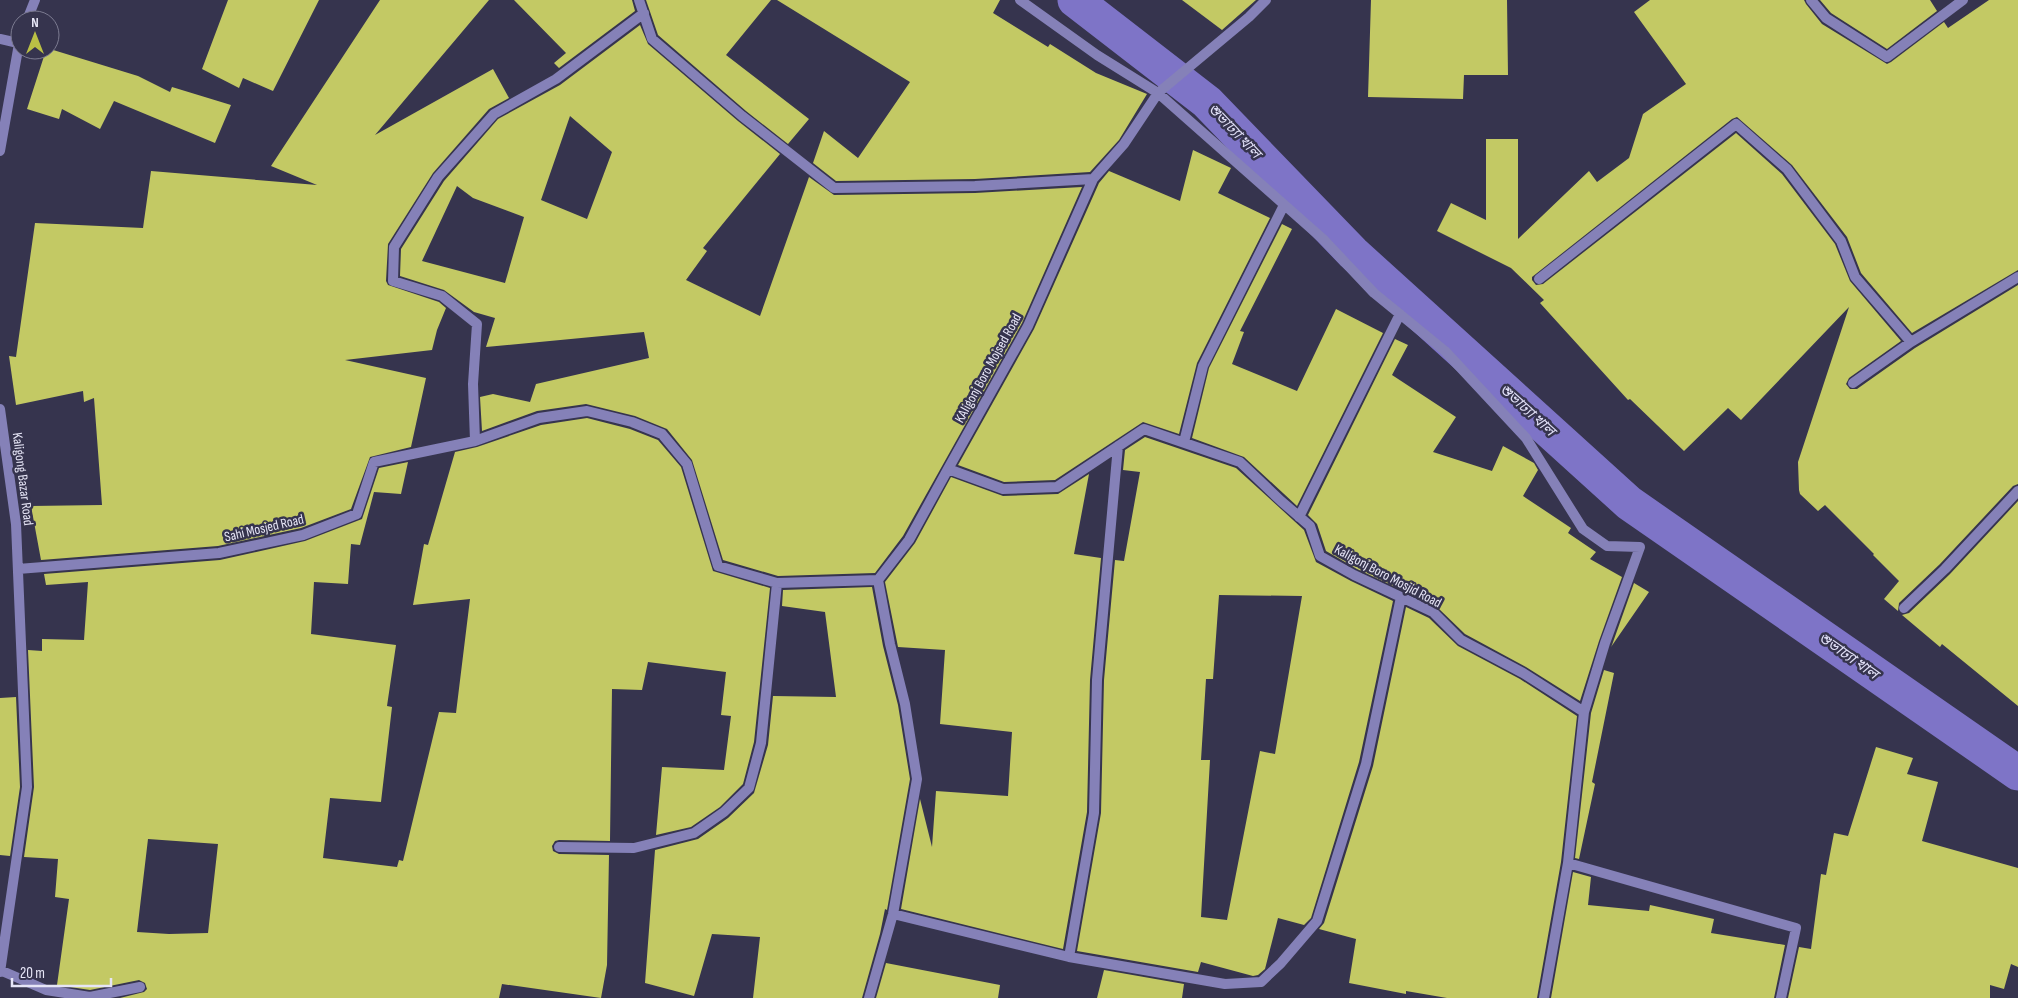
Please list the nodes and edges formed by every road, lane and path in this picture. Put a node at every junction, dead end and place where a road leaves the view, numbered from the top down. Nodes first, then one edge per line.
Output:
1 (639, 0) edge
2 (1020, 0) edge
3 (1266, 0) edge
4 (1812, 0) edge
5 (1964, 0) edge
6 (644, 13) junction
7 (15, 60) edge
8 (1158, 93) junction
9 (2, 123) edge
10 (0, 151) edge
11 (1093, 179) junction
12 (1284, 204) junction
13 (2018, 277) edge
14 (1539, 279) dead end
15 (1400, 314) junction
16 (1911, 342) junction
17 (1853, 383) dead end
18 (0, 409) edge
19 (475, 441) junction
20 (1184, 442) junction
21 (1118, 446) junction
22 (948, 469) junction
23 (2018, 491) edge
24 (1299, 516) junction
25 (18, 569) junction
26 (878, 580) junction
27 (777, 583) junction
28 (1401, 596) junction
29 (1904, 608) dead end
30 (1584, 712) junction
31 (559, 847) dead end
32 (1568, 863) junction
33 (893, 914) junction
34 (1069, 957) junction
35 (0, 971) edge
36 (140, 988) dead end
37 (869, 998) edge
38 (1544, 998) edge
39 (1781, 998) edge

1 - 6 street
2 - 8 street
3 - 8 street, KAligonj Boro Mojsed Road
4 - 5 street
6 - 11 street
6 - 19 street
7 - 9 street
8 - 11 street, KAligonj Boro Mojsed Road
8 - 12 street
9 - 10 street
11 - 22 street, KAligonj Boro Mojsed Road
12 - 15 street
12 - 20 street
13 - 16 street
14 - 16 street
15 - 24 street
15 - 30 street
16 - 17 street
18 - 25 street, Kaligong Bazar Road
19 - 25 street, Sahi Mosjed Road
19 - 27 street
20 - 21 street, Kaligonj Boro Mosjid Road
20 - 24 street, Kaligonj Boro Mosjid Road
21 - 22 street
21 - 34 street
22 - 26 street, KAligonj Boro Mojsed Road
23 - 29 street
24 - 28 street, Kaligonj Boro Mosjid Road
25 - 35 street, Kaligong Bazar Road
26 - 27 street
26 - 33 street
27 - 31 street
28 - 30 street, Kaligonj Boro Mosjid Road
28 - 34 street
30 - 32 street
32 - 38 street
32 - 39 street
33 - 34 street
33 - 37 street
35 - 36 street

